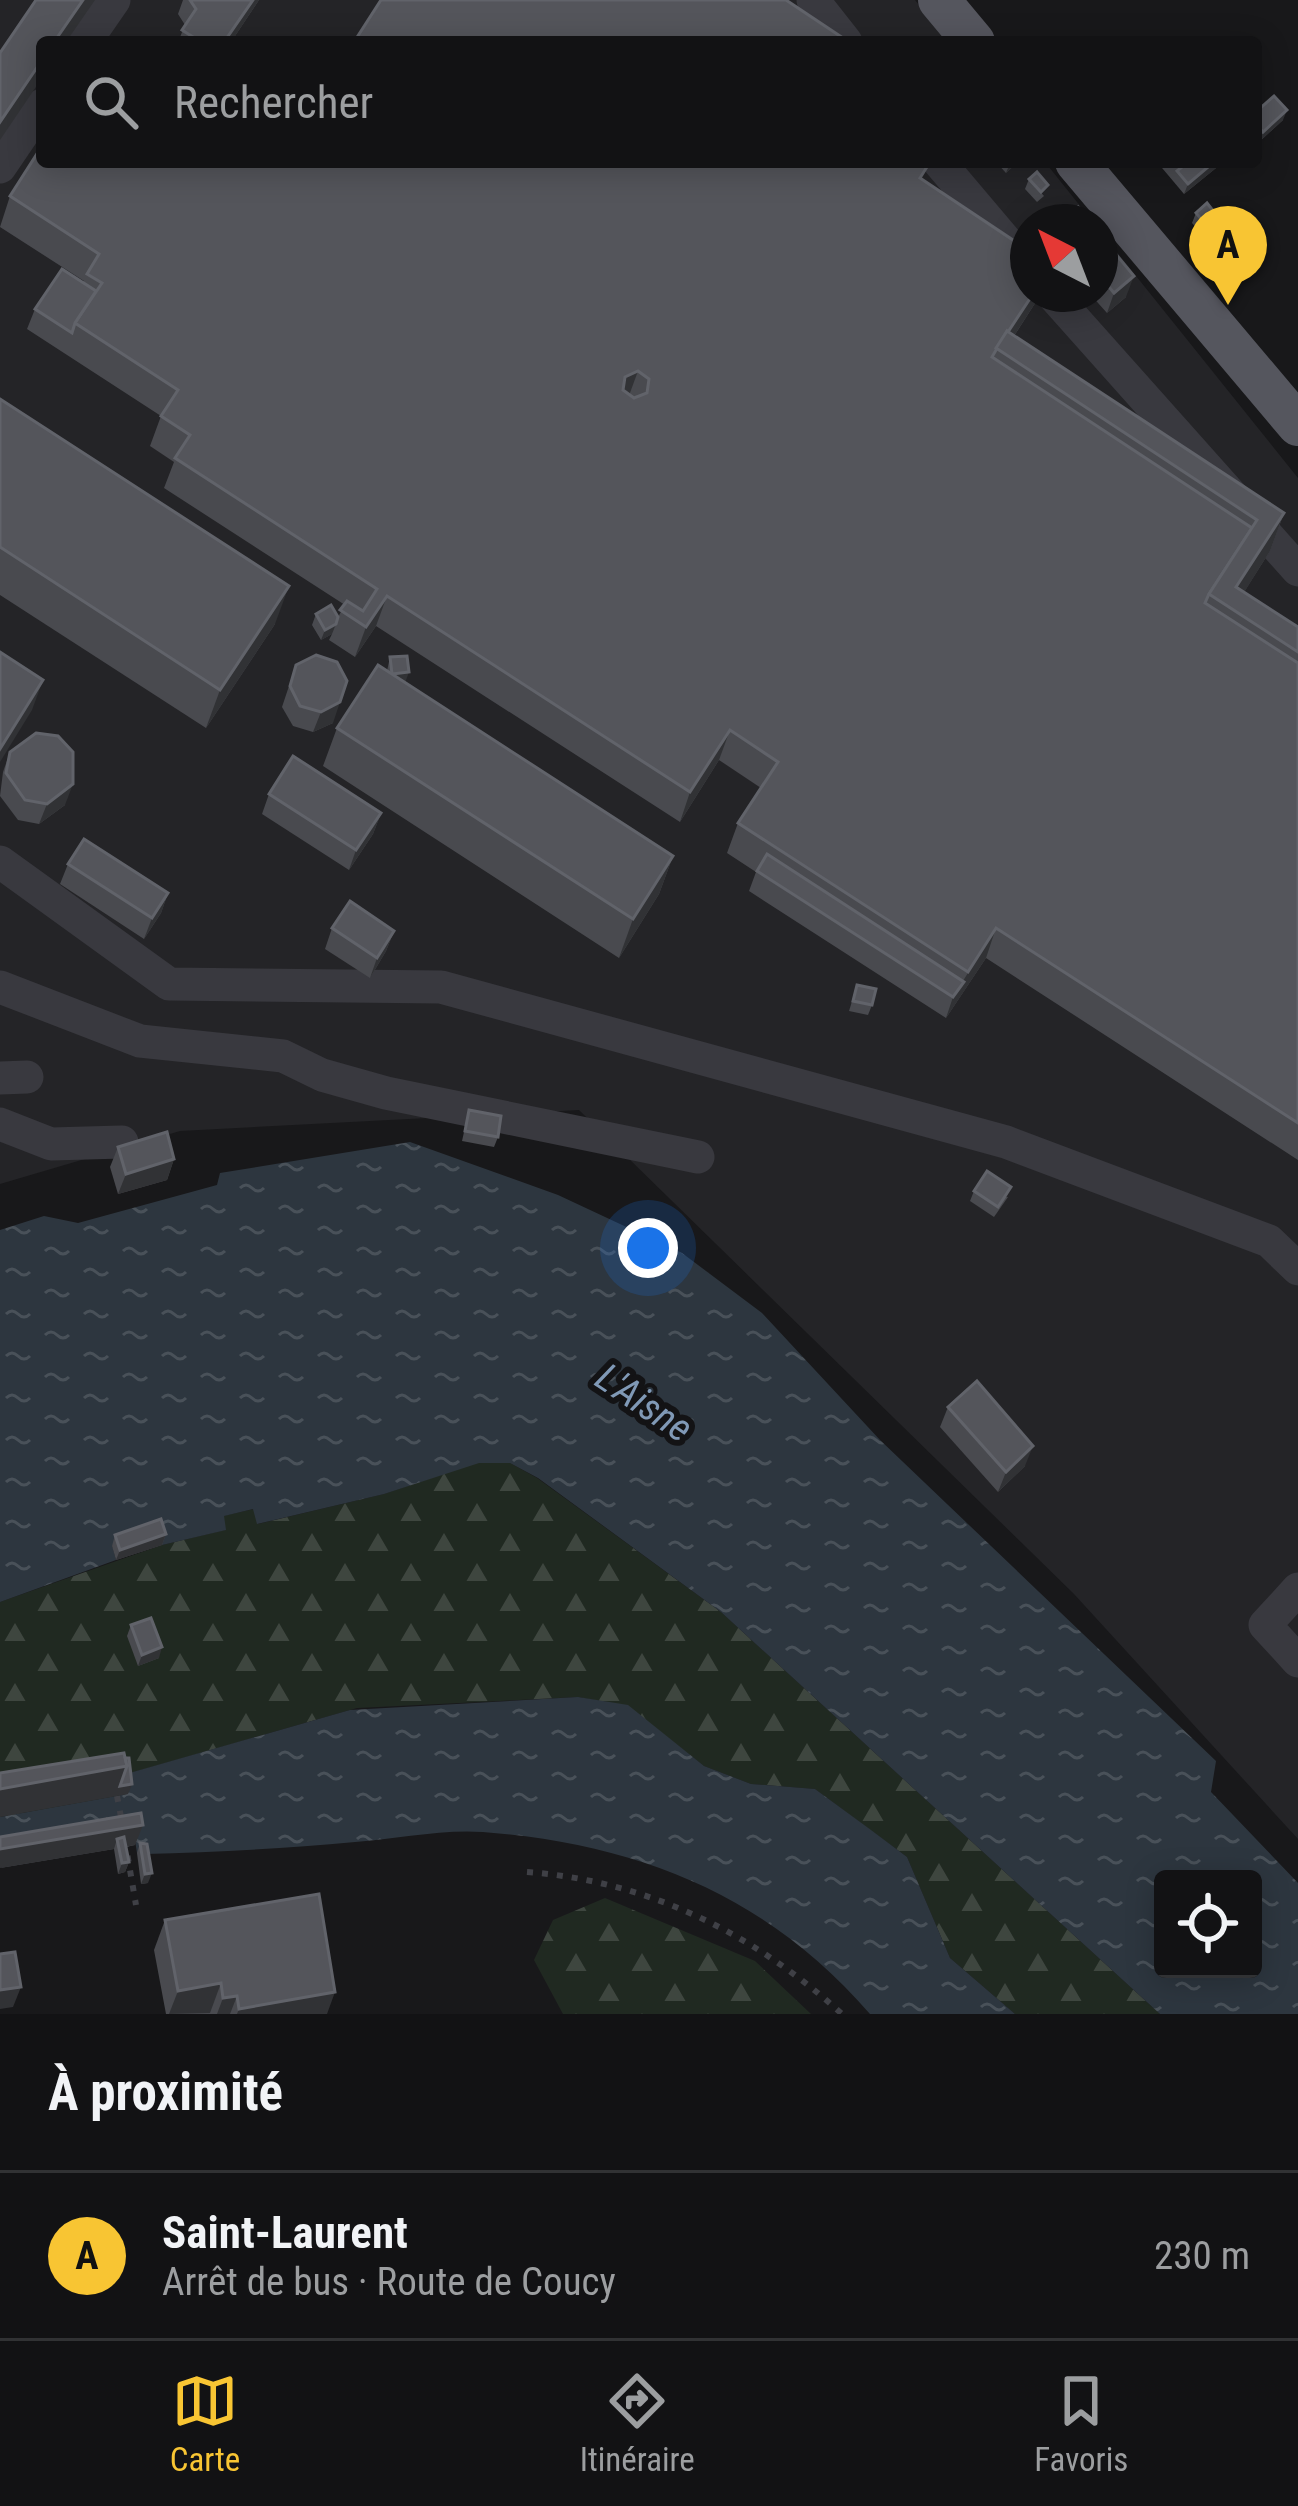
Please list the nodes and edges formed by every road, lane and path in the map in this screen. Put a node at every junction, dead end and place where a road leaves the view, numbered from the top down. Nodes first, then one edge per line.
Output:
1 (114, 0) edge
2 (813, 0) edge
3 (939, 0) edge
4 (89, 36) edge
5 (841, 36) edge
6 (969, 36) edge
7 (36, 114) edge
8 (0, 167) edge
9 (944, 168) edge
10 (1081, 168) edge
11 (1010, 246) edge
12 (1068, 312) edge
13 (1298, 425) edge
14 (1298, 570) edge
15 (0, 862) edge
16 (0, 987) edge
17 (0, 1124) edge
18 (122, 1142) edge
19 (698, 1157) dead end
20 (1298, 1269) edge
21 (1298, 1588) edge
22 (1298, 1661) edge
23 (117, 1796) edge
24 (527, 1872) dead end
25 (136, 1905) dead end
26 (842, 2014) edge

1 - 4 lane
2 - 5 lane
3 - 6 main road
7 - 8 lane
9 - 11 lane
10 - 13 main road
12 - 14 lane
15 - 20 lane
16 - 19 lane
17 - 18 lane
21 - 22 lane
23 - 25 path
24 - 26 path

